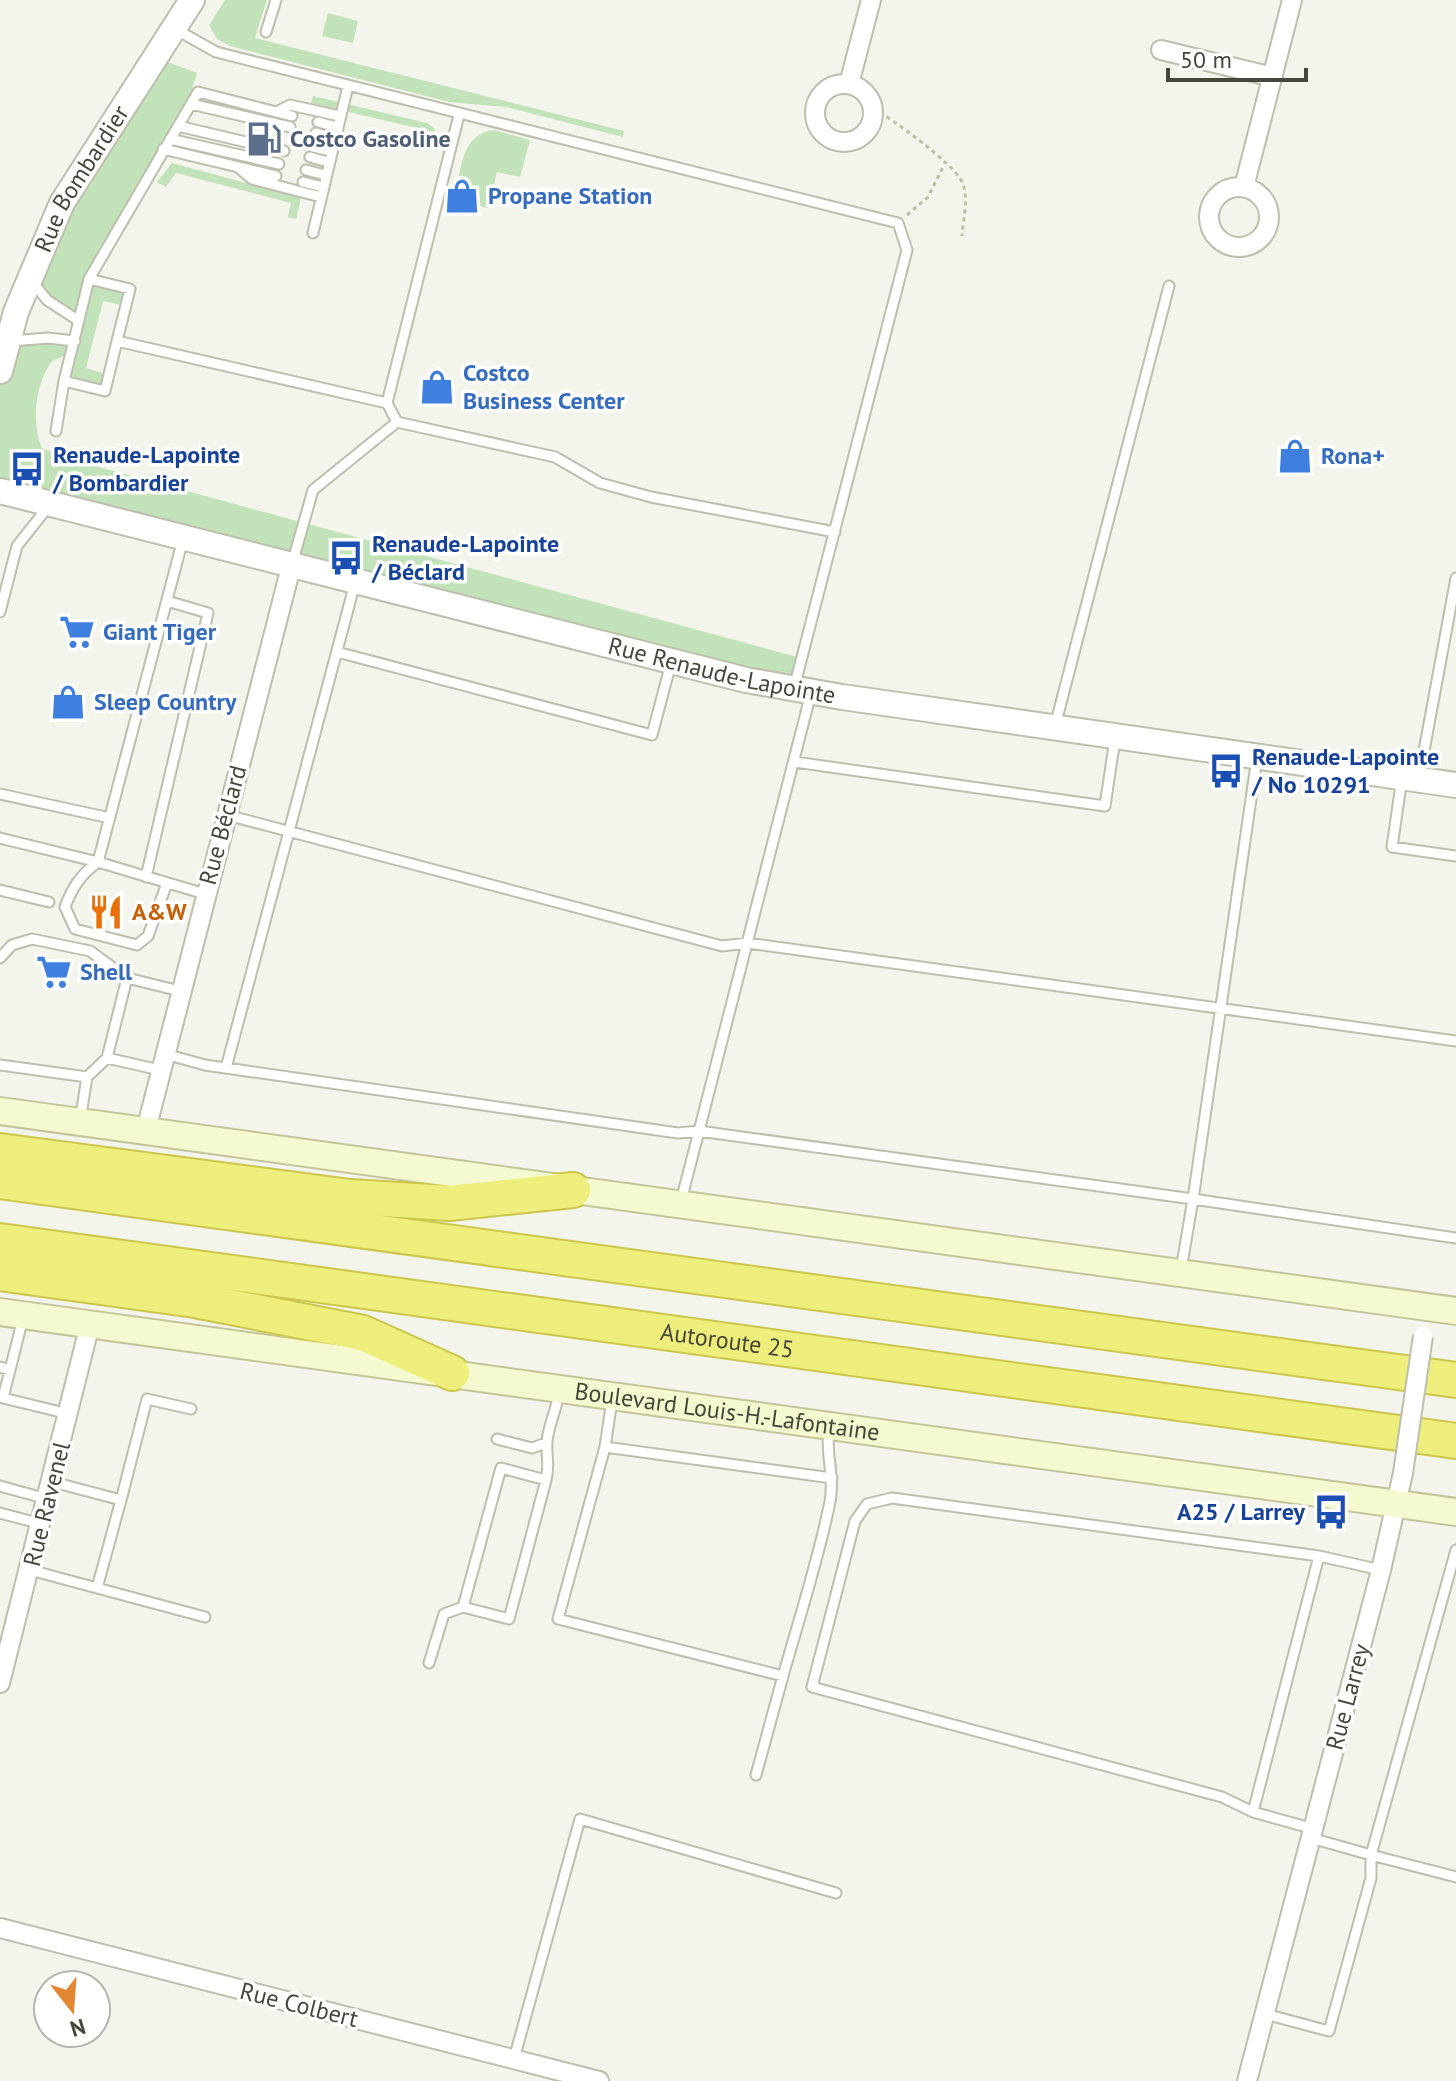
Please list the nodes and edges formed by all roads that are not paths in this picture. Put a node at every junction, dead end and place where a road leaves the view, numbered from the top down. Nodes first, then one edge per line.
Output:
1 (192, 0) edge
2 (276, 0) edge
3 (871, 0) edge
4 (1292, 0) edge
5 (174, 28) junction
6 (266, 32) dead end
7 (1161, 50) dead end
8 (1273, 77) junction
9 (849, 84) junction
10 (348, 86) junction
11 (191, 104) junction
12 (276, 112) junction
13 (459, 115) junction
14 (292, 116) dead end
15 (318, 122) dead end
16 (338, 122) junction
17 (178, 126) junction
18 (290, 127) dead end
19 (316, 133) dead end
20 (333, 138) junction
21 (170, 139) junction
22 (163, 149) junction
23 (284, 151) dead end
24 (311, 152) dead end
25 (330, 156) junction
26 (279, 164) dead end
27 (238, 166) junction
28 (306, 170) dead end
29 (325, 175) junction
30 (276, 176) dead end
31 (303, 182) dead end
32 (1244, 187) dead end
33 (322, 192) junction
34 (313, 233) dead end
35 (29, 277) junction
36 (89, 279) junction
37 (1169, 286) dead end
38 (8, 310) edge
39 (79, 321) junction
40 (8, 341) junction
41 (75, 341) junction
42 (117, 341) junction
43 (0, 371) edge
44 (64, 381) junction
45 (387, 403) junction
46 (397, 422) junction
47 (56, 431) dead end
48 (0, 491) edge
49 (50, 505) junction
50 (835, 532) junction
51 (183, 539) junction
52 (291, 567) junction
53 (1456, 578) edge
54 (355, 583) junction
55 (167, 601) junction
56 (0, 612) edge
57 (337, 652) junction
58 (671, 663) junction
59 (803, 690) junction
60 (1055, 726) junction
61 (1115, 735) junction
62 (1257, 756) junction
63 (795, 762) junction
64 (1410, 779) junction
65 (1456, 785) edge
66 (0, 794) edge
67 (226, 815) junction
68 (110, 818) junction
69 (289, 831) junction
70 (0, 838) edge
71 (1456, 856) edge
72 (98, 862) junction
73 (146, 877) junction
74 (167, 883) junction
75 (0, 890) edge
76 (205, 894) junction
77 (49, 902) dead end
78 (748, 943) junction
79 (0, 958) edge
80 (127, 978) junction
81 (180, 991) junction
82 (1220, 1009) junction
83 (1456, 1041) edge
84 (107, 1058) junction
85 (162, 1062) junction
86 (0, 1065) edge
87 (226, 1068) junction
88 (87, 1077) junction
89 (0, 1111) edge
90 (80, 1121) junction
91 (146, 1130) junction
92 (699, 1131) junction
93 (0, 1151) edge
94 (0, 1181) edge
95 (573, 1190) junction
96 (1193, 1199) junction
97 (680, 1204) junction
98 (1456, 1238) edge
99 (0, 1241) edge
100 (0, 1273) edge
101 (1180, 1273) junction
102 (1427, 1308) junction
103 (1456, 1311) edge
104 (12, 1313) edge
105 (90, 1324) junction
106 (5, 1369) edge
107 (452, 1373) junction
108 (1456, 1380) edge
109 (560, 1388) junction
110 (612, 1396) junction
111 (1, 1406) edge
112 (191, 1409) dead end
113 (70, 1415) junction
114 (830, 1426) junction
115 (497, 1439) dead end
116 (1456, 1441) edge
117 (546, 1443) junction
118 (605, 1447) junction
119 (832, 1478) junction
120 (546, 1480) junction
121 (0, 1486) edge
122 (50, 1490) junction
123 (121, 1500) junction
124 (1398, 1504) junction
125 (1456, 1512) edge
126 (0, 1513) edge
127 (42, 1524) junction
128 (1456, 1550) edge
129 (1319, 1556) junction
130 (30, 1570) junction
131 (1381, 1570) junction
132 (1452, 1582) edge
133 (97, 1588) junction
134 (463, 1607) junction
135 (205, 1617) dead end
136 (429, 1663) dead end
137 (783, 1676) junction
138 (0, 1683) edge
139 (756, 1775) dead end
140 (1253, 1812) junction
141 (1312, 1834) junction
142 (1371, 1855) junction
143 (1456, 1877) edge
144 (836, 1893) dead end
145 (0, 1928) edge
146 (1265, 2014) junction
147 (514, 2059) junction
148 (599, 2081) edge
149 (1247, 2081) edge

1 - 5 street, Rue Bombardier
2 - 6 lane
3 - 9 street
4 - 8 street
5 - 10 lane
5 - 35 street, Rue Bombardier
7 - 8 street
8 - 32 street
9 - 9 street
10 - 13 lane
10 - 16 lane
11 - 12 lane
11 - 17 lane
11 - 18 lane
12 - 14 lane
12 - 16 lane
13 - 45 lane
13 - 50 lane
15 - 16 lane
16 - 20 lane
17 - 21 lane
17 - 23 lane
19 - 20 lane
20 - 25 lane
21 - 22 lane
21 - 26 lane
22 - 27 lane
22 - 36 lane
24 - 25 lane
25 - 29 lane
27 - 30 lane
27 - 33 lane
28 - 29 lane
29 - 33 lane
31 - 33 lane
33 - 34 lane
35 - 38 street, Rue Bombardier
35 - 39 lane
36 - 39 lane
36 - 42 lane
37 - 60 lane
38 - 40 street, Rue Bombardier
39 - 41 lane
40 - 41 lane
40 - 43 street, Rue Bombardier
41 - 44 lane
42 - 44 lane
42 - 45 lane
44 - 47 lane
45 - 46 lane
46 - 50 lane
46 - 52 lane
48 - 49 street, Rue Renaude-Lapointe
49 - 51 street, Rue Renaude-Lapointe
49 - 56 lane
50 - 59 lane
51 - 52 street, Rue Renaude-Lapointe
51 - 55 lane
52 - 54 street, Rue Renaude-Lapointe
52 - 67 street, Rue Béclard
53 - 64 lane
54 - 57 lane
54 - 58 street, Rue Renaude-Lapointe
55 - 68 lane
55 - 73 lane
57 - 58 lane
57 - 69 lane
58 - 59 street, Rue Renaude-Lapointe
59 - 60 street, Rue Renaude-Lapointe
59 - 63 lane
60 - 61 street, Rue Renaude-Lapointe
61 - 62 street, Rue Renaude-Lapointe
61 - 63 lane
62 - 64 street, Rue Renaude-Lapointe
62 - 82 lane
63 - 78 lane
64 - 65 street, Rue Renaude-Lapointe
64 - 71 lane
66 - 68 lane
67 - 69 lane
67 - 76 street, Rue Béclard
68 - 72 lane
69 - 78 lane
69 - 87 lane
70 - 72 lane
72 - 73 lane
72 - 74 lane
73 - 74 lane
74 - 76 lane
75 - 77 lane
76 - 81 street, Rue Béclard
78 - 82 lane
78 - 92 lane
79 - 80 lane
80 - 81 lane
80 - 84 lane
81 - 85 street, Rue Béclard
82 - 83 lane
82 - 96 lane
84 - 85 lane
84 - 88 lane
85 - 87 lane
85 - 91 street, Rue Béclard
86 - 88 lane
87 - 92 lane
88 - 90 lane
89 - 90 main road
90 - 91 main road
91 - 95 main road
92 - 96 lane
92 - 97 lane
93 - 95 highway
94 - 108 highway
95 - 97 main road
96 - 98 lane
96 - 101 lane
97 - 101 main road
99 - 116 highway, Autoroute 25
100 - 107 highway
101 - 102 main road
102 - 103 main road
102 - 124 street, Rue Larrey, bridge
104 - 105 main road, Boulevard Louis-H.-Lafontaine
104 - 106 lane
105 - 107 main road, Boulevard Louis-H.-Lafontaine
105 - 113 street, Rue Ravenel
106 - 111 lane
107 - 109 main road, Boulevard Louis-H.-Lafontaine
109 - 110 main road, Boulevard Louis-H.-Lafontaine
109 - 117 lane
110 - 114 main road, Boulevard Louis-H.-Lafontaine
110 - 118 lane
111 - 113 lane
112 - 123 lane
113 - 122 street, Rue Ravenel
114 - 119 lane
114 - 124 main road, Boulevard Louis-H.-Lafontaine
115 - 117 lane
117 - 120 lane
118 - 119 lane
118 - 137 lane
119 - 137 lane
120 - 134 lane
120 - 134 lane
121 - 122 lane
122 - 123 lane
122 - 127 street, Rue Ravenel
123 - 133 lane
124 - 125 main road, Boulevard Louis-H.-Lafontaine
124 - 131 street, Rue Larrey
126 - 127 lane
127 - 130 street, Rue Ravenel
128 - 132 lane
129 - 131 lane
129 - 140 lane
129 - 140 lane
130 - 133 lane
130 - 138 street, Rue Ravenel
131 - 141 street, Rue Larrey
132 - 142 lane
133 - 135 lane
134 - 136 lane
137 - 139 lane
140 - 141 lane
141 - 142 lane
141 - 146 street, Rue Larrey
142 - 143 lane
142 - 146 lane
144 - 147 lane
145 - 147 street, Rue Colbert
146 - 149 street, Rue Larrey
147 - 148 street, Rue Colbert

